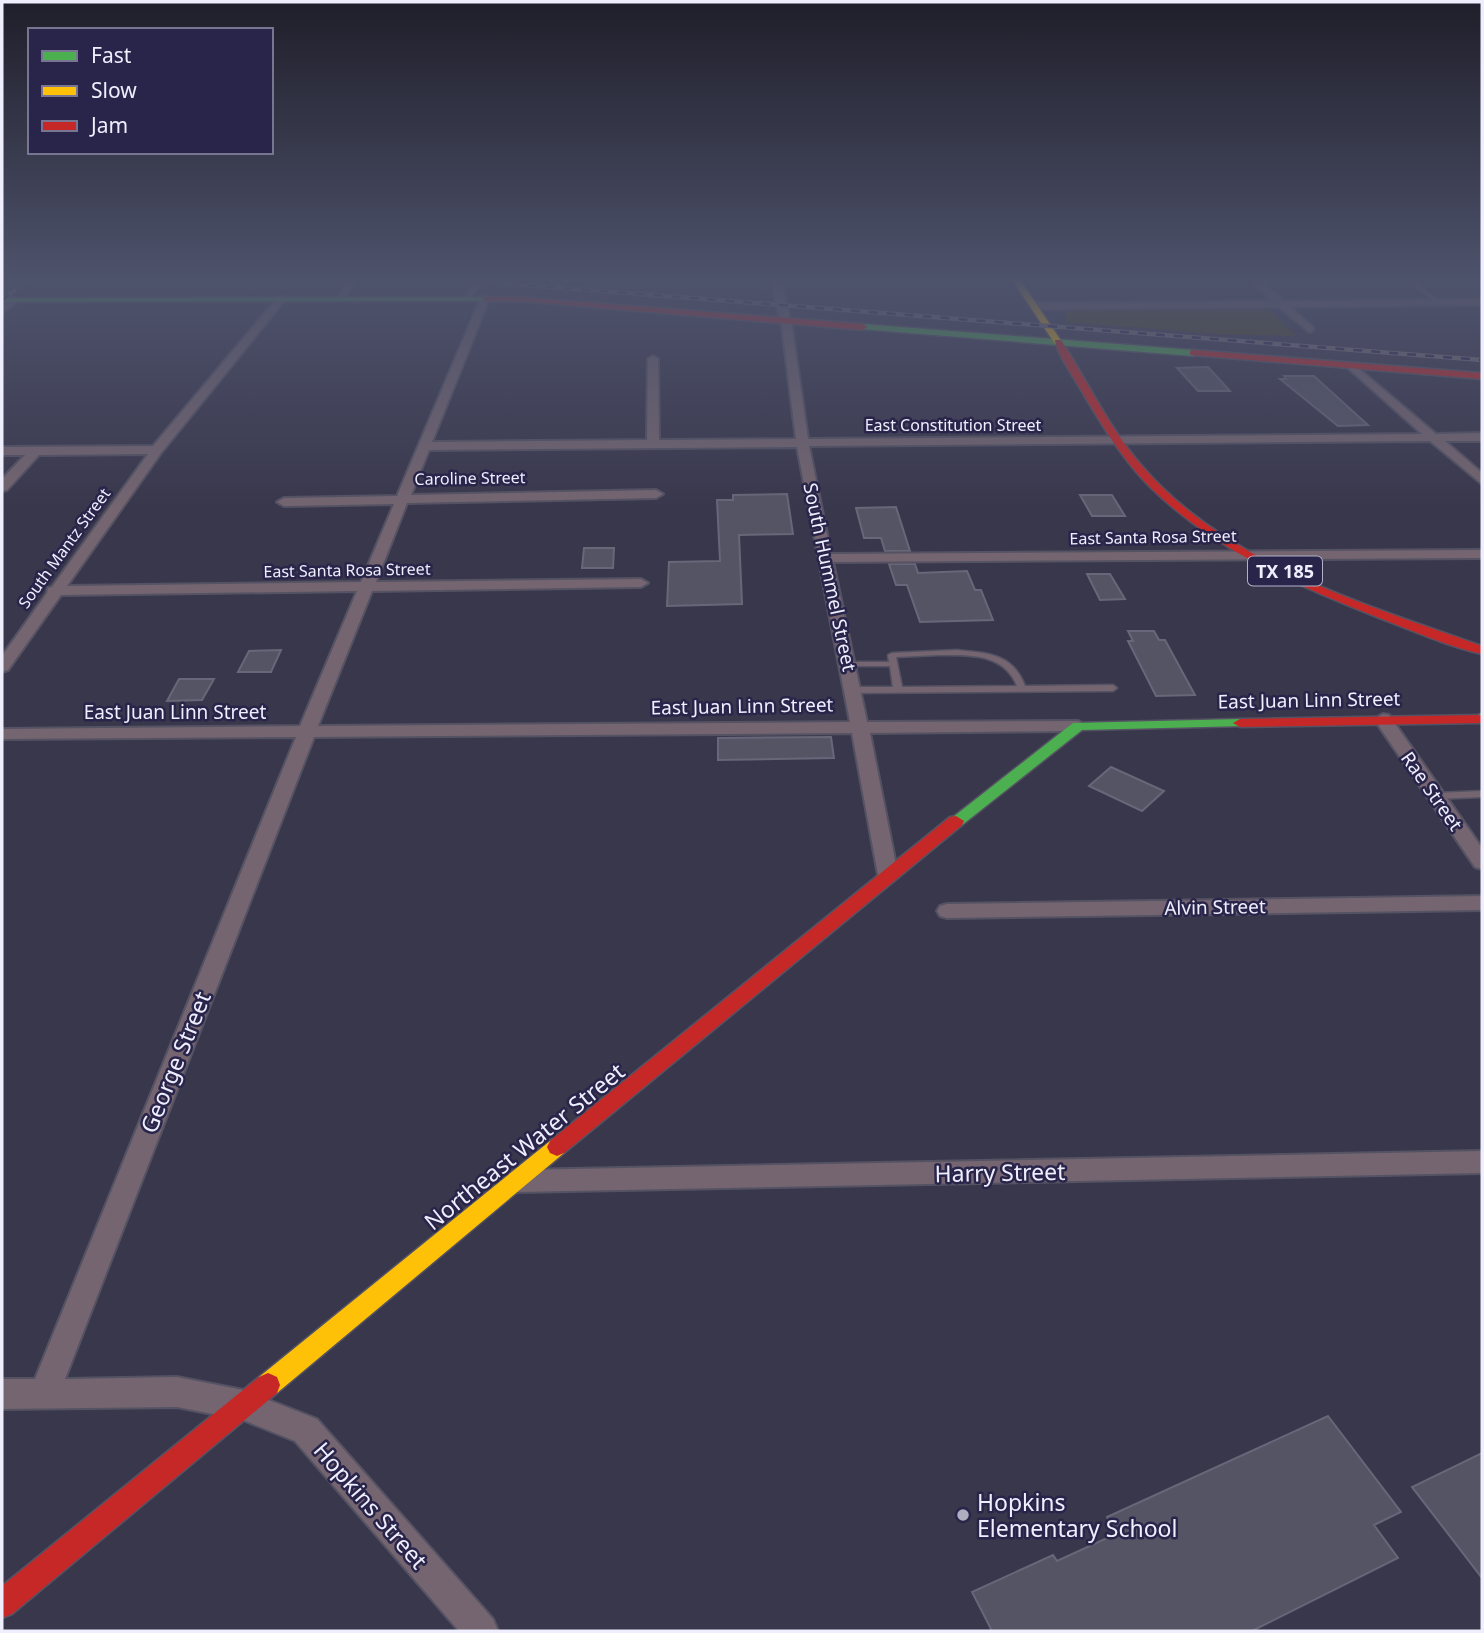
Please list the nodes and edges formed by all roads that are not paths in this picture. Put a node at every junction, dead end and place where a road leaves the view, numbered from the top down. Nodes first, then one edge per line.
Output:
1 (233, 357) edge
2 (461, 357) edge
3 (789, 357) edge
4 (1067, 357) edge
5 (1244, 357) edge
6 (653, 359) dead end
7 (1352, 366) junction
8 (1482, 376) edge
9 (1482, 437) edge
10 (1435, 438) junction
11 (1120, 442) junction
12 (653, 443) junction
13 (802, 444) junction
14 (424, 446) junction
15 (157, 450) junction
16 (2, 451) edge
17 (35, 451) junction
18 (1482, 480) edge
19 (2, 487) edge
20 (656, 494) dead end
21 (403, 497) junction
22 (284, 502) dead end
23 (1250, 554) junction
24 (1482, 554) edge
25 (824, 558) junction
26 (641, 583) dead end
27 (366, 587) junction
28 (53, 591) junction
29 (1482, 650) edge
30 (848, 664) junction
31 (894, 664) junction
32 (2, 667) edge
33 (1022, 688) junction
34 (1113, 688) dead end
35 (853, 690) junction
36 (898, 690) junction
37 (1481, 718) edge
38 (1382, 719) junction
39 (862, 726) junction
40 (1077, 726) junction
41 (307, 732) junction
42 (2, 734) edge
43 (1482, 794) edge
44 (1436, 796) junction
45 (1482, 862) edge
46 (888, 875) junction
47 (1482, 903) edge
48 (947, 911) dead end
49 (1482, 1162) edge
50 (517, 1181) junction
51 (44, 1393) junction
52 (2, 1394) edge
53 (243, 1405) junction
54 (2, 1604) edge
55 (481, 1631) edge

1 - 15 street, South Mantz Street
2 - 14 street, George Street
3 - 13 street
4 - 11 main road, TX 185
5 - 7 main road
6 - 12 street
7 - 8 main road
7 - 10 street
9 - 10 street, East Constitution Street
10 - 11 street, East Constitution Street
10 - 18 street
11 - 13 street, East Constitution Street
11 - 23 main road, TX 185
12 - 13 street, East Constitution Street
12 - 14 street, East Constitution Street
13 - 25 street, South Hummel Street
14 - 21 street, George Street
15 - 17 street
15 - 28 street, South Mantz Street
16 - 17 street
17 - 19 street
20 - 21 street, Caroline Street
21 - 22 street, Caroline Street
21 - 27 street, George Street
23 - 24 street, East Santa Rosa Street
23 - 25 street, East Santa Rosa Street
23 - 29 main road, TX 185
25 - 30 street, South Hummel Street
26 - 27 street, East Santa Rosa Street
27 - 28 street, East Santa Rosa Street
27 - 41 street, George Street
28 - 32 street, South Mantz Street
30 - 31 lane
30 - 35 street, South Hummel Street
31 - 33 lane
31 - 36 lane
33 - 34 lane
33 - 36 lane
35 - 36 lane
35 - 39 street, South Hummel Street
37 - 38 main road, East Juan Linn Street
38 - 40 main road, East Juan Linn Street
38 - 44 street, Rae Street
39 - 40 street, East Juan Linn Street
39 - 41 street, East Juan Linn Street
39 - 46 street, South Hummel Street
40 - 46 main road, Northeast Water Street
41 - 42 street, East Juan Linn Street
41 - 51 street, George Street
43 - 44 lane
44 - 45 street, Rae Street
46 - 50 main road, Northeast Water Street
47 - 48 street, Alvin Street
49 - 50 street, Harry Street
50 - 53 main road, Northeast Water Street
51 - 52 street, Hopkins Street
51 - 53 street, Hopkins Street
53 - 54 main road, Northeast Water Street
53 - 55 street, Hopkins Street

